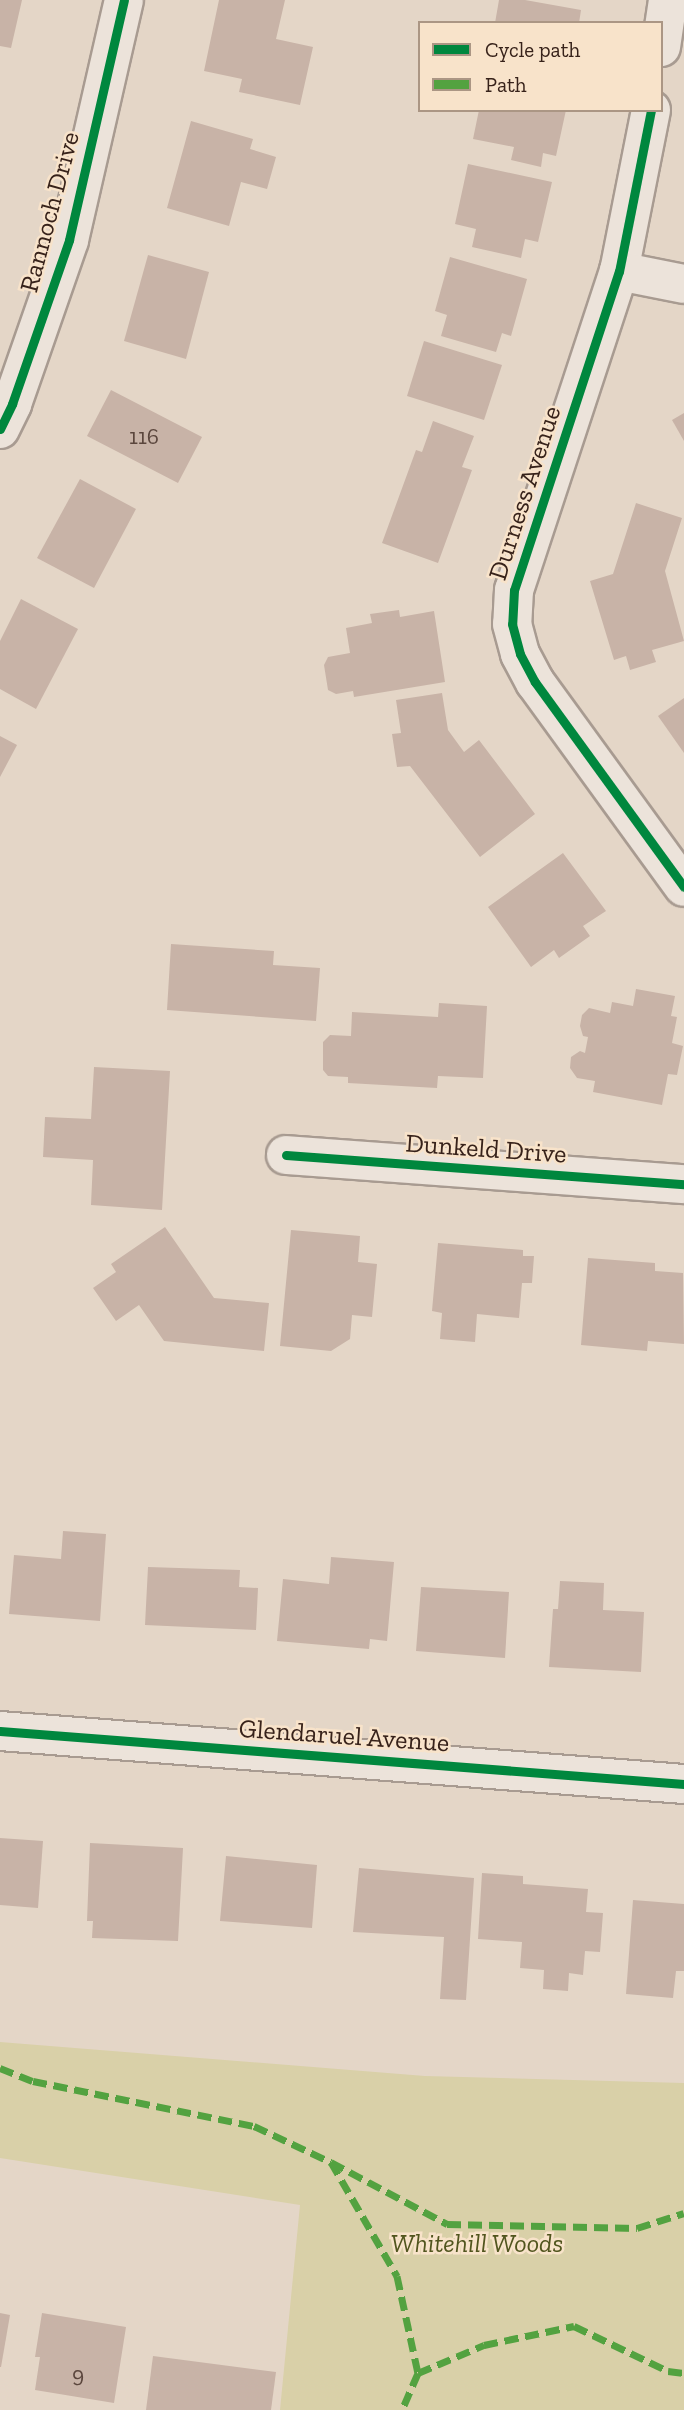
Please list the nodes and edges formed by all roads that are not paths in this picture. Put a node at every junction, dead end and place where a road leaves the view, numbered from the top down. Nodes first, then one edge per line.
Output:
1 (124, 0) edge
2 (668, 0) edge
3 (663, 34) edge
4 (651, 112) edge
5 (619, 271) junction
6 (684, 284) edge
7 (0, 429) edge
8 (684, 887) edge
9 (286, 1155) dead end
10 (684, 1184) edge
11 (0, 1731) edge
12 (684, 1784) edge

1 - 7 street, Rannoch Drive
2 - 3 street
4 - 5 street, Durness Avenue
5 - 6 street
5 - 8 street, Durness Avenue
9 - 10 street, Dunkeld Drive
11 - 12 street, Glendaruel Avenue

